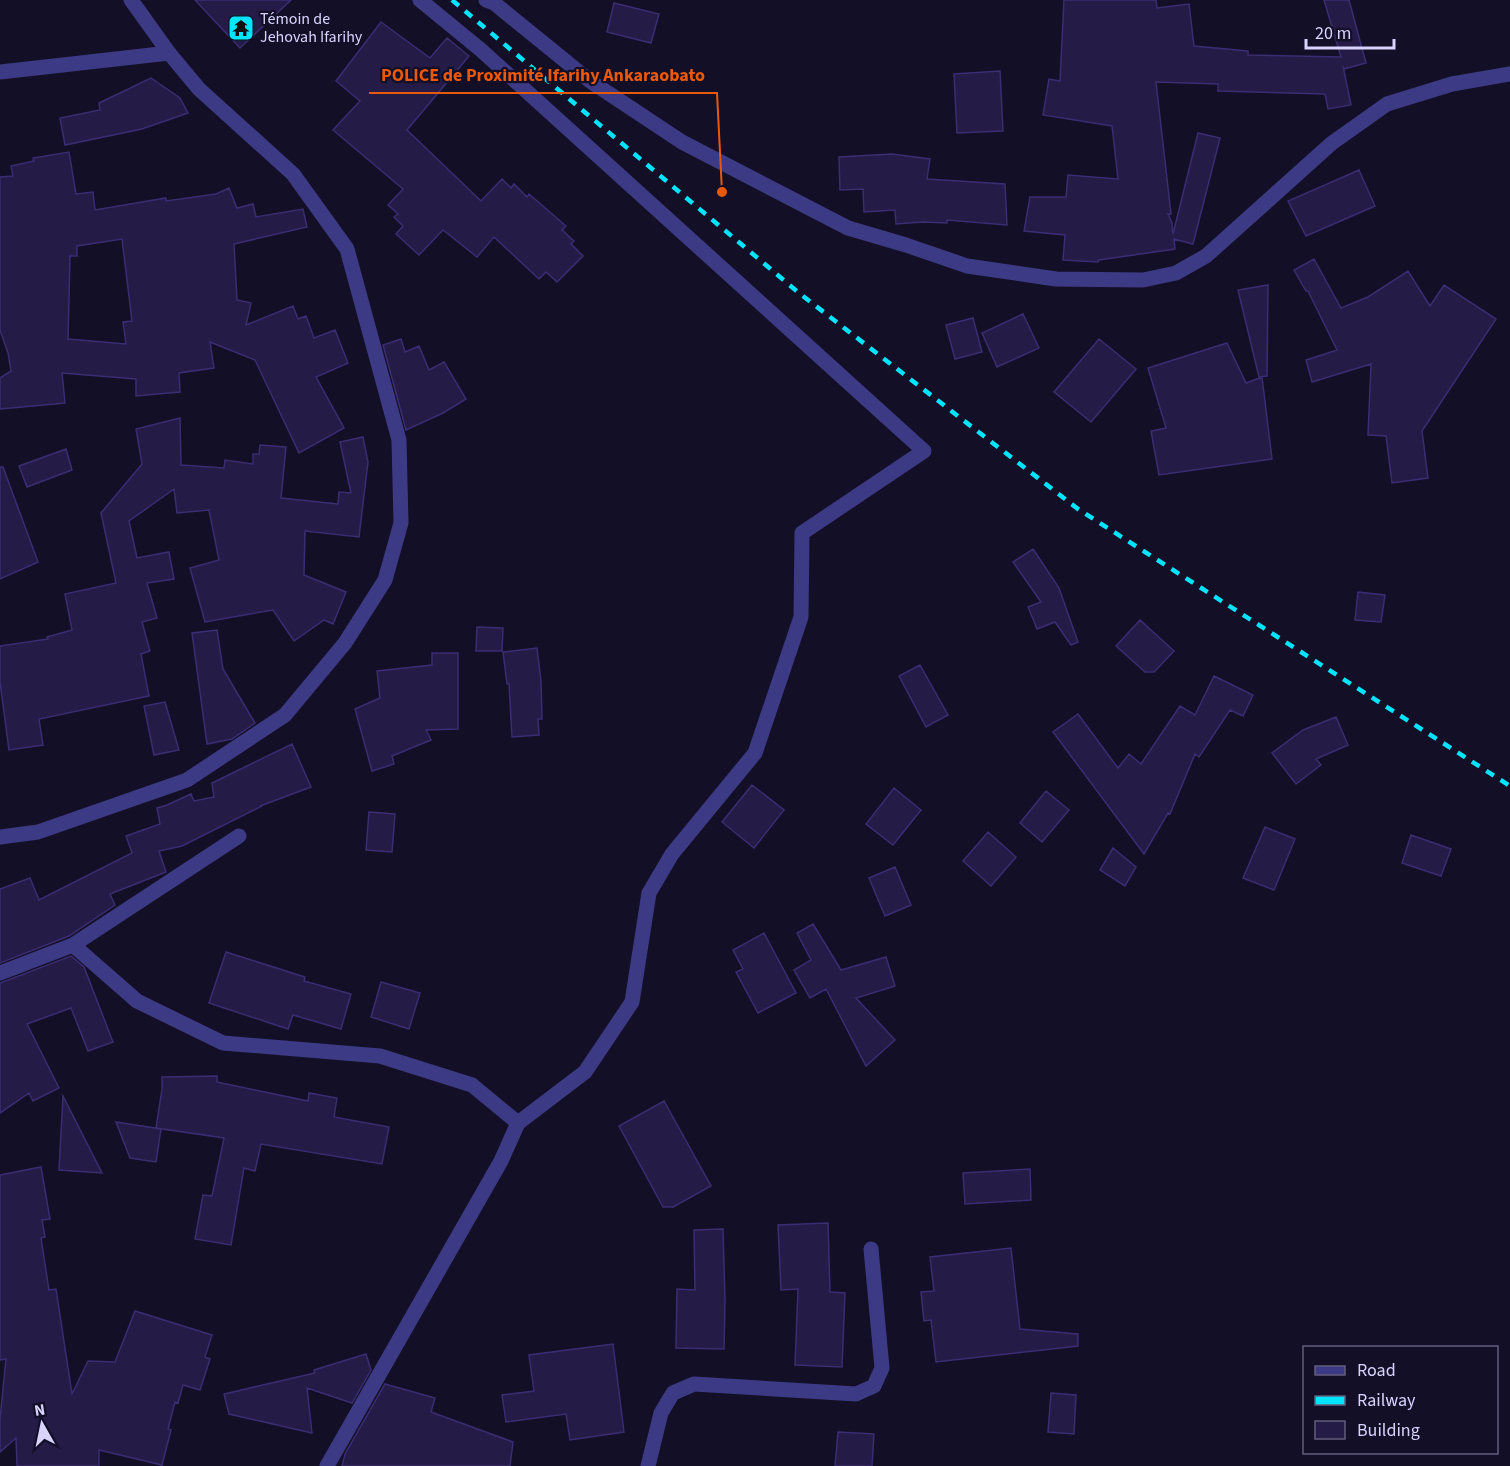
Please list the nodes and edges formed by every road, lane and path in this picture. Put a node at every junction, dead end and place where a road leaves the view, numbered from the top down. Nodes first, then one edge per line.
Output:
1 (131, 0) edge
2 (420, 0) edge
3 (486, 0) edge
4 (169, 53) junction
5 (0, 72) edge
6 (1510, 74) edge
7 (239, 836) dead end
8 (0, 837) edge
9 (73, 945) junction
10 (0, 973) edge
11 (518, 1123) junction
12 (871, 1249) dead end
13 (327, 1466) edge
14 (648, 1466) edge

1 - 4 street
2 - 11 street
3 - 6 street
4 - 5 street
4 - 8 street
7 - 9 street
9 - 10 street
9 - 11 street
11 - 13 street
12 - 14 street

